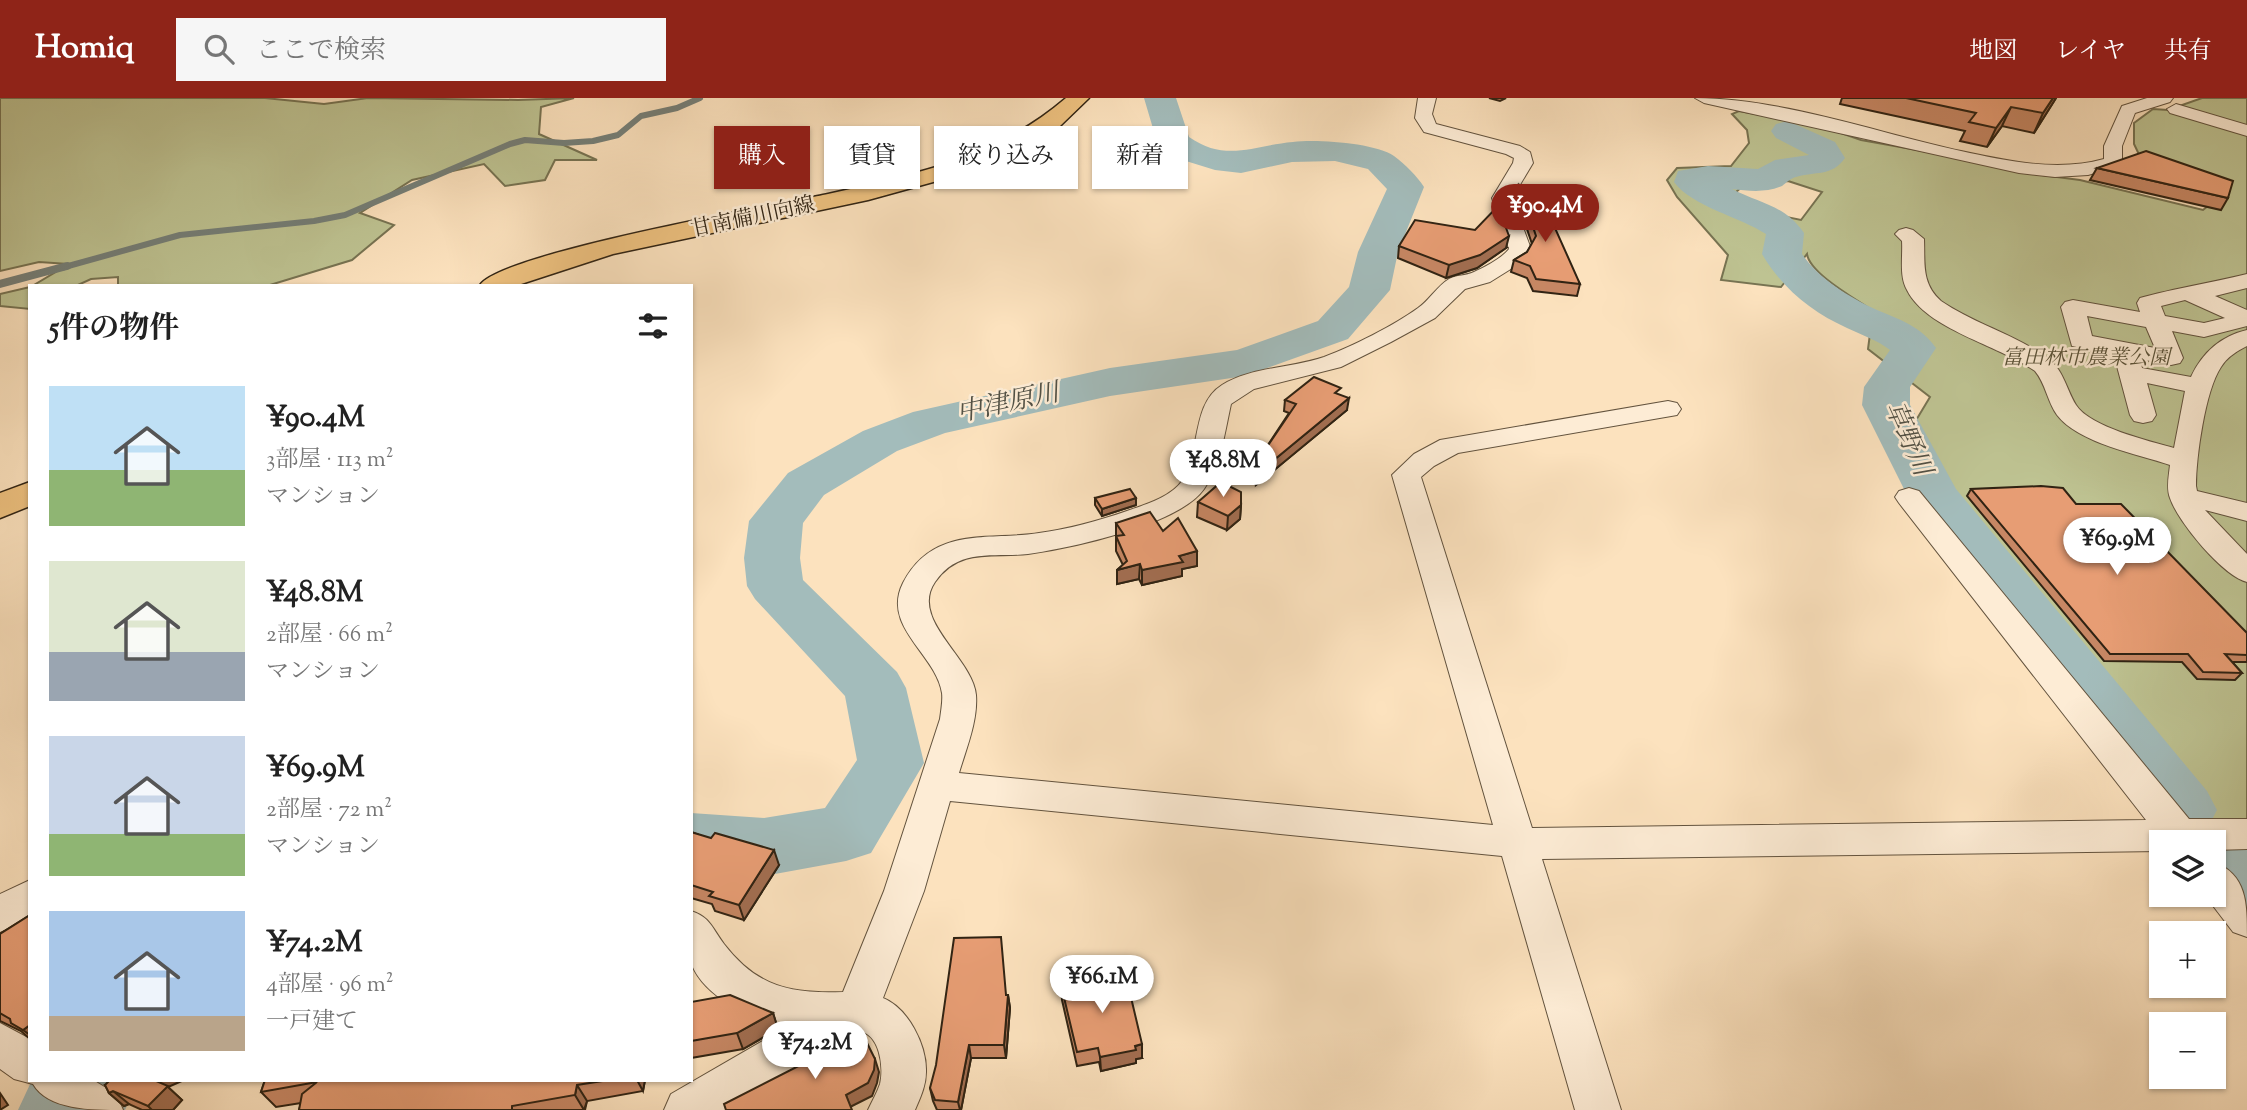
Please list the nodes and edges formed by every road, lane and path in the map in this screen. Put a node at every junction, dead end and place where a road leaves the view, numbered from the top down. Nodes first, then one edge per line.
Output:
1 (1079, 98) edge
2 (1427, 98) edge
3 (1704, 98) edge
4 (2170, 103) edge
5 (2247, 131) edge
6 (1906, 234) dead end
7 (497, 284) edge
8 (2182, 317) edge
9 (2198, 386) junction
10 (1668, 409) dead end
11 (2144, 415) dead end
12 (2186, 461) junction
13 (28, 493) edge
14 (2184, 496) junction
15 (1909, 497) dead end
16 (0, 507) edge
17 (2247, 512) edge
18 (2247, 572) edge
19 (938, 785) junction
20 (2176, 830) edge
21 (2247, 834) edge
22 (2226, 835) edge
23 (2149, 838) edge
24 (1517, 842) junction
25 (2226, 893) edge
26 (28, 898) edge
27 (0, 915) edge
28 (2247, 920) edge
29 (693, 931) edge
30 (857, 1009) junction
31 (0, 1044) edge
32 (28, 1063) edge
33 (57, 1082) edge
34 (100, 1110) edge
35 (687, 1110) edge
36 (891, 1110) edge
37 (1598, 1110) edge

1 - 7 main road, 甘南備川向線
2 - 19 street
3 - 4 street
4 - 5 street
6 - 12 street
8 - 8 street
8 - 9 street
8 - 9 street
8 - 11 street
9 - 12 street
10 - 24 street
12 - 14 street
13 - 16 main road
14 - 17 street
14 - 18 street
15 - 20 street
19 - 24 street
19 - 30 street
21 - 22 street
23 - 24 street
24 - 37 street
25 - 28 street
26 - 27 street
29 - 30 street
30 - 35 street
30 - 36 street
31 - 32 street
33 - 34 street

